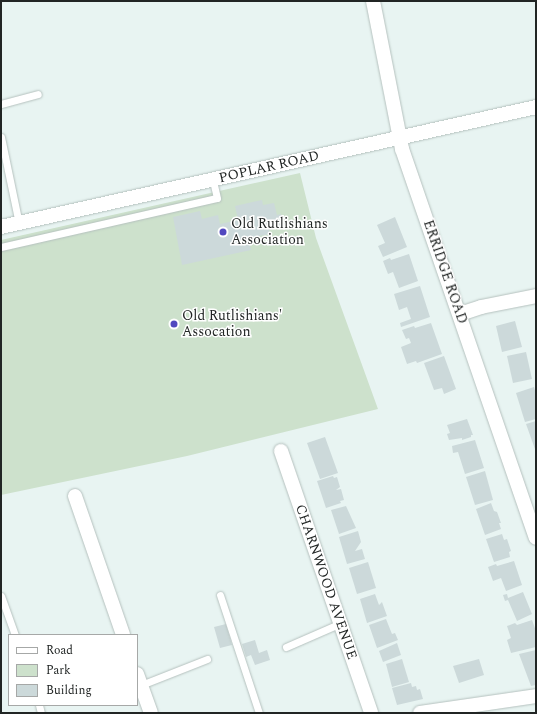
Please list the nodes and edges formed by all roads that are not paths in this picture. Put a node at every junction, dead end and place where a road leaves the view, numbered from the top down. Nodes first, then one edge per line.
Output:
1 (373, 1) edge
2 (38, 94) dead end
3 (1, 104) edge
4 (536, 107) edge
5 (1, 138) edge
6 (400, 138) junction
7 (213, 180) junction
8 (19, 224) junction
9 (1, 227) edge
10 (1, 247) edge
11 (536, 296) edge
12 (460, 314) junction
13 (281, 451) dead end
14 (75, 496) dead end
15 (536, 538) edge
16 (220, 595) dead end
17 (1, 596) edge
18 (341, 623) junction
19 (14, 634) edge
20 (123, 634) edge
21 (286, 647) dead end
22 (207, 659) dead end
23 (139, 679) edge
24 (536, 696) edge
25 (151, 713) edge
26 (259, 713) edge
27 (371, 713) edge
28 (420, 713) edge

1 - 6 street, ERRIDGE ROAD
2 - 3 lane
4 - 6 street, POPLAR ROAD
5 - 8 lane
6 - 7 street, POPLAR ROAD
6 - 12 street, ERRIDGE ROAD
7 - 8 street, POPLAR ROAD
7 - 10 lane
8 - 9 street, POPLAR ROAD
11 - 12 street
12 - 15 street, ERRIDGE ROAD
13 - 18 street, CHARNWOOD AVENUE
14 - 20 street
16 - 26 lane
17 - 19 lane
18 - 21 lane
18 - 27 street, CHARNWOOD AVENUE
22 - 23 lane
23 - 25 street
24 - 28 street

